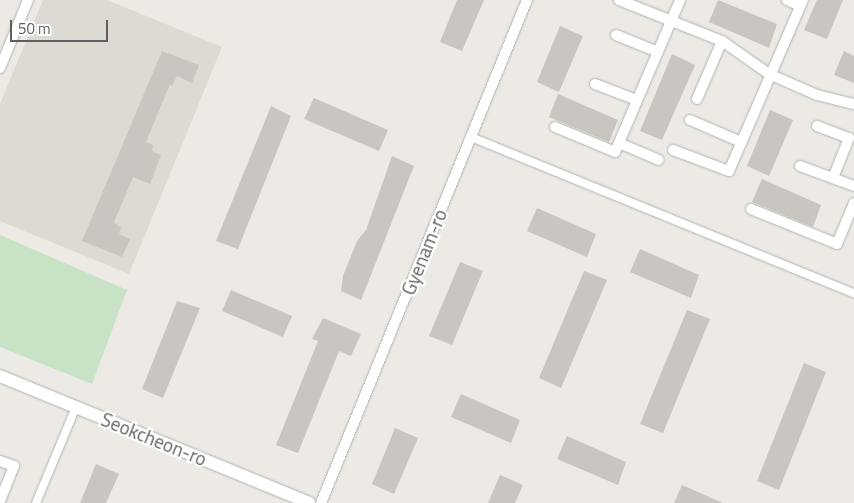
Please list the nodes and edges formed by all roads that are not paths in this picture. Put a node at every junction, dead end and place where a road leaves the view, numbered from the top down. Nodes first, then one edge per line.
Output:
1 (28, 0) edge
2 (527, 0) edge
3 (619, 0) edge
4 (680, 0) edge
5 (787, 0) edge
6 (801, 3) edge
7 (671, 21) junction
8 (616, 36) dead end
9 (722, 41) junction
10 (658, 52) junction
11 (0, 68) edge
12 (769, 74) junction
13 (595, 84) dead end
14 (697, 99) dead end
15 (637, 100) junction
16 (854, 104) edge
17 (690, 120) dead end
18 (555, 126) dead end
19 (817, 126) dead end
20 (471, 137) junction
21 (741, 142) junction
22 (619, 143) junction
23 (673, 150) dead end
24 (659, 160) dead end
25 (800, 166) dead end
26 (832, 178) junction
27 (854, 186) edge
28 (854, 203) edge
29 (751, 209) dead end
30 (854, 293) edge
31 (0, 376) edge
32 (76, 407) junction
33 (0, 460) edge
34 (0, 500) edge
35 (36, 503) edge
36 (309, 503) edge
37 (320, 503) edge

1 - 11 street
2 - 20 street, Gyenam-ro
3 - 7 street
4 - 7 street
5 - 6 street
6 - 12 street
7 - 9 street
7 - 10 street
8 - 10 street
9 - 12 street
9 - 14 street
10 - 15 street
12 - 16 street
12 - 21 street
13 - 15 street
15 - 22 street
17 - 21 street
18 - 22 street
19 - 26 street
20 - 30 street
20 - 37 street, Gyenam-ro
21 - 23 street
22 - 24 street
25 - 26 street
26 - 27 street
28 - 29 street
31 - 32 street, Seokcheon-ro
32 - 35 street
32 - 36 street, Seokcheon-ro
33 - 34 street

